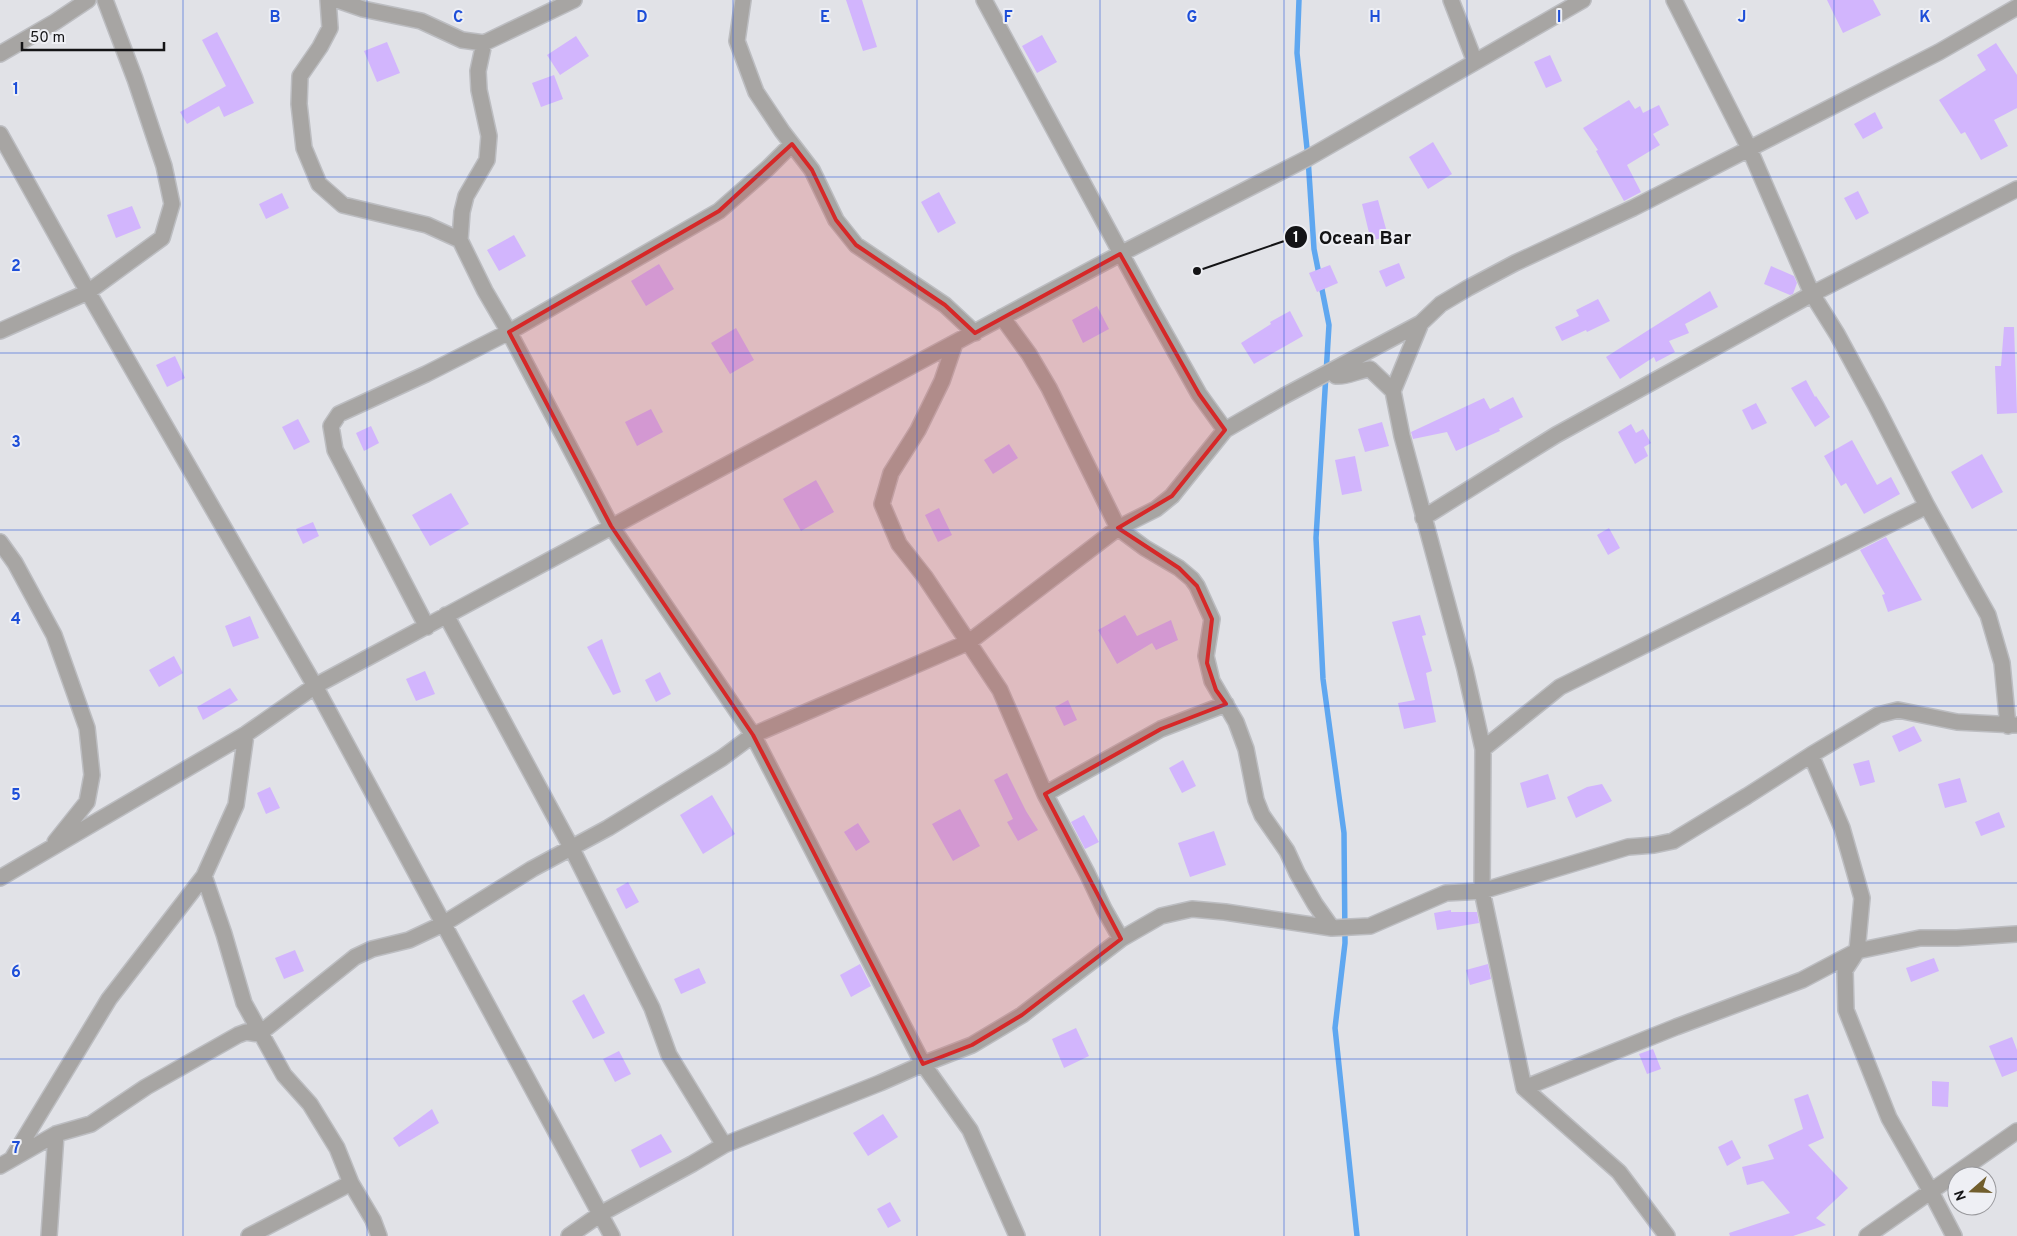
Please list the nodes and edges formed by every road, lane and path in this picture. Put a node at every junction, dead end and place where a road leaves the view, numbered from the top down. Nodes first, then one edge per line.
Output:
1 (88, 0) edge
2 (105, 0) edge
3 (328, 0) edge
4 (337, 0) edge
5 (574, 0) edge
6 (743, 0) edge
7 (984, 0) edge
8 (1451, 0) edge
9 (1583, 0) edge
10 (1674, 0) edge
11 (2017, 7) edge
12 (484, 43) junction
13 (0, 54) edge
14 (1475, 62) junction
15 (0, 134) edge
16 (792, 144) junction
17 (1749, 148) junction
18 (2017, 189) edge
19 (460, 240) junction
20 (1120, 254) junction
21 (88, 292) junction
22 (1812, 294) junction
23 (1002, 317) junction
24 (1420, 322) junction
25 (0, 331) edge
26 (509, 332) junction
27 (975, 333) junction
28 (955, 343) junction
29 (1333, 370) junction
30 (1393, 391) junction
31 (1225, 430) junction
32 (1927, 506) junction
33 (1424, 518) junction
34 (612, 526) junction
35 (1118, 528) junction
36 (0, 542) edge
37 (446, 616) junction
38 (426, 627) junction
39 (969, 642) junction
40 (315, 686) junction
41 (1226, 704) junction
42 (2012, 725) edge
43 (246, 734) junction
44 (754, 735) junction
45 (1483, 749) junction
46 (1811, 755) junction
47 (1045, 794) junction
48 (571, 847) junction
49 (49, 850) junction
50 (204, 876) junction
51 (0, 878) edge
52 (1482, 891) junction
53 (443, 924) junction
54 (1332, 928) junction
55 (2017, 934) edge
56 (1121, 939) junction
57 (1857, 951) junction
58 (259, 1034) junction
59 (923, 1064) junction
60 (1524, 1088) junction
61 (2017, 1131) edge
62 (56, 1134) junction
63 (724, 1145) junction
64 (6, 1164) edge
65 (352, 1183) junction
66 (1930, 1190) junction
67 (602, 1213) junction
68 (49, 1236) edge
69 (249, 1236) edge
70 (379, 1236) edge
71 (569, 1236) edge
72 (612, 1236) edge
73 (1017, 1236) edge
74 (1667, 1236) edge
75 (1867, 1236) edge
76 (1954, 1236) edge

1 - 13 street
2 - 21 street
3 - 19 street
4 - 12 street
5 - 12 street
6 - 16 street
7 - 20 street
8 - 14 street
9 - 14 street
10 - 17 street
11 - 17 street
12 - 19 street
14 - 20 street
15 - 21 street
16 - 26 street
16 - 27 street
17 - 22 street
17 - 24 street
18 - 22 street
19 - 26 street
20 - 23 street
20 - 31 street
21 - 25 street
21 - 40 street
22 - 32 street
22 - 33 street
23 - 27 street
23 - 35 street
24 - 29 street
24 - 30 street
26 - 34 street
26 - 38 street
27 - 28 street
28 - 34 street
28 - 39 street
29 - 30 street
29 - 31 street
30 - 33 street
31 - 35 street
32 - 42 street
32 - 45 street
33 - 45 street
34 - 37 street
34 - 44 street
35 - 39 street
35 - 41 street
36 - 49 street
37 - 38 street
37 - 48 street
38 - 40 street
39 - 44 street
39 - 47 street
40 - 43 street
40 - 53 street
41 - 47 street
41 - 54 street
42 - 46 street
43 - 49 street
43 - 50 street
44 - 48 street
44 - 59 street
45 - 52 street
46 - 52 street
46 - 57 street
47 - 56 street
48 - 53 street
48 - 63 street
49 - 51 street
50 - 58 street
50 - 64 street
52 - 54 street
52 - 60 street
53 - 58 street
53 - 67 street
54 - 56 street
55 - 57 street
56 - 59 street
57 - 60 street
57 - 66 street
58 - 62 street
58 - 65 street
59 - 63 street
59 - 73 street
60 - 74 street
61 - 66 street
62 - 64 street
62 - 68 street
63 - 67 street
65 - 69 street
65 - 70 street
66 - 75 street
66 - 76 street
67 - 71 street
67 - 72 street

